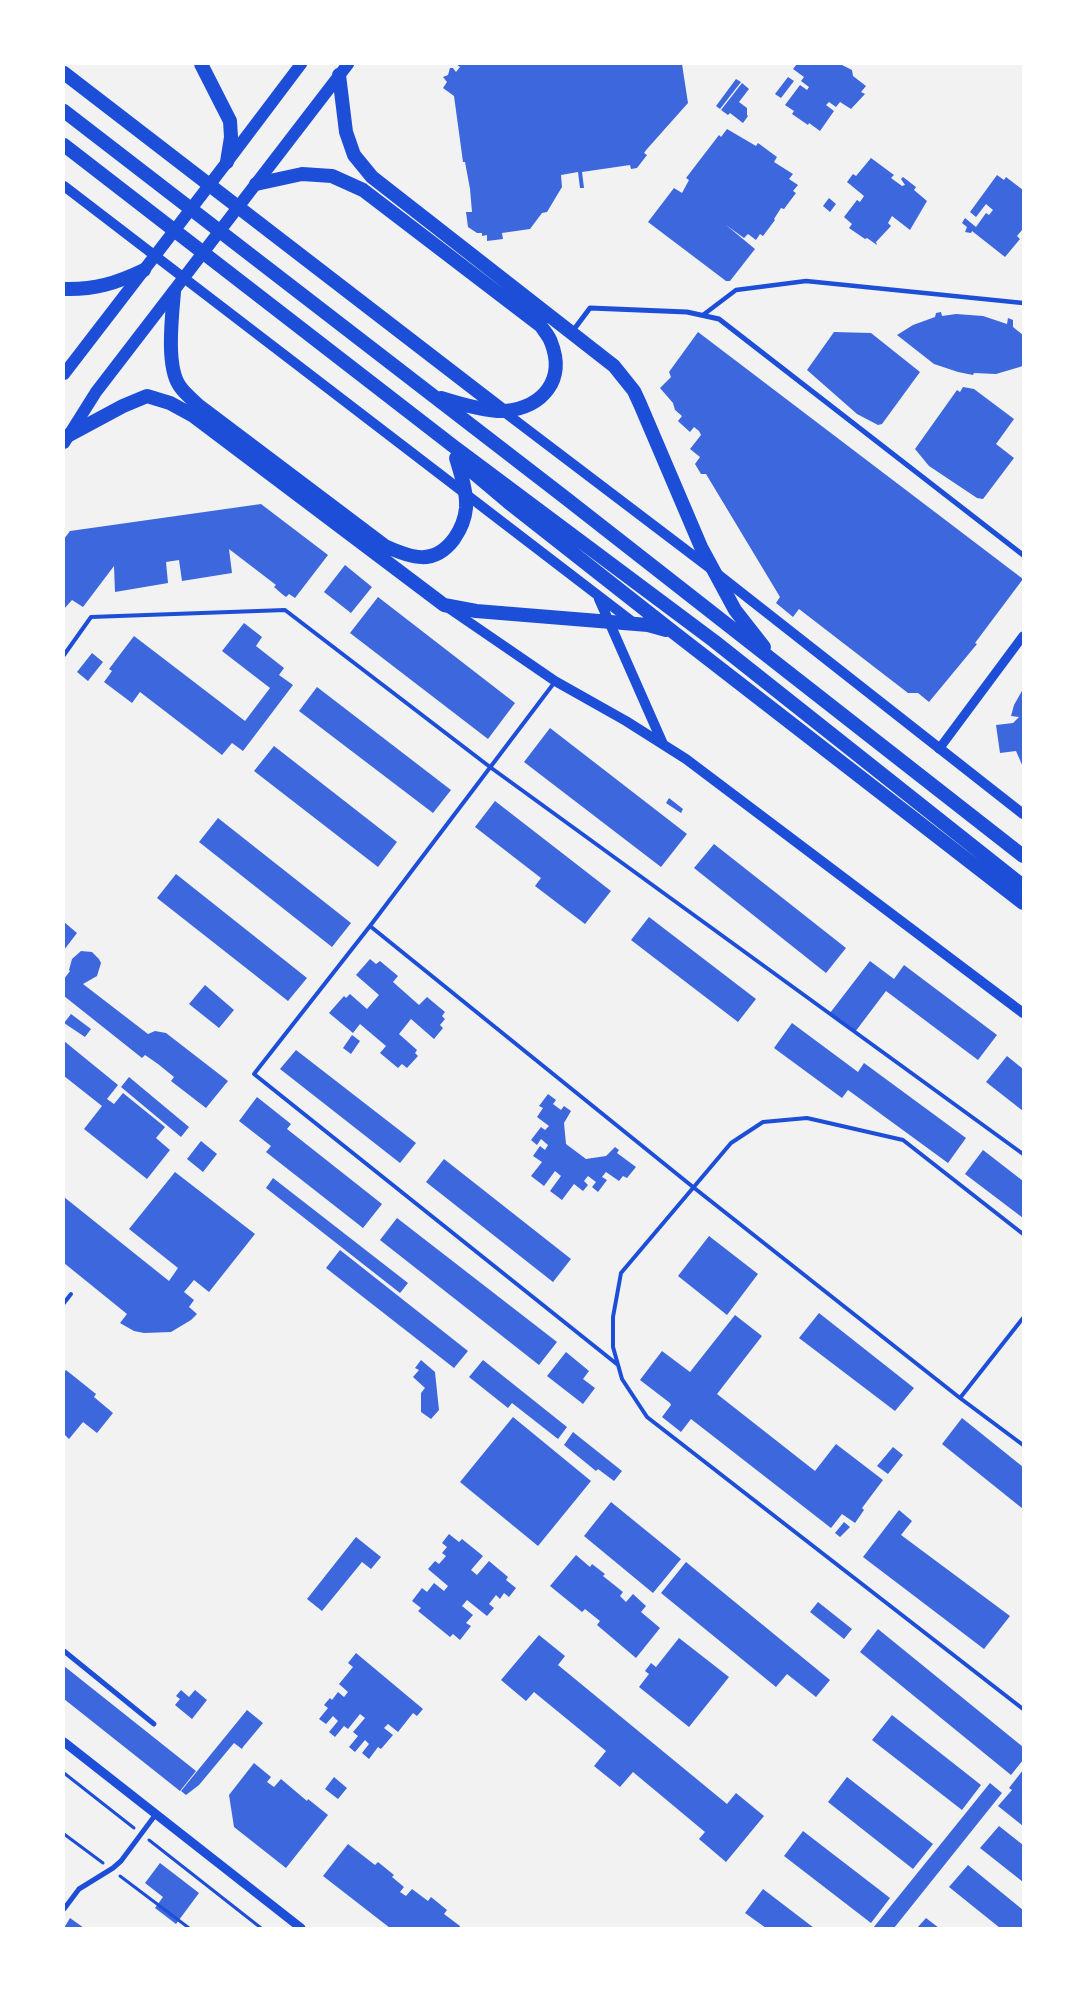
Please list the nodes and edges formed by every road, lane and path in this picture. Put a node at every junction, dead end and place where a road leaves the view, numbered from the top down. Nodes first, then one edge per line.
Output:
1 (202, 64) edge
2 (301, 64) edge
3 (348, 64) edge
4 (64, 73) edge
5 (339, 76) junction
6 (64, 112) edge
7 (64, 145) edge
8 (227, 162) junction
9 (256, 184) junction
10 (64, 186) edge
11 (144, 270) junction
12 (64, 289) edge
13 (174, 292) junction
14 (1023, 303) edge
15 (703, 315) junction
16 (572, 332) junction
17 (64, 374) edge
18 (431, 395) junction
19 (503, 411) junction
20 (67, 439) edge
21 (454, 452) junction
22 (465, 493) junction
23 (1023, 555) edge
24 (715, 572) junction
25 (598, 597) junction
26 (444, 605) junction
27 (610, 623) junction
28 (635, 624) junction
29 (672, 631) junction
30 (1023, 636) edge
31 (64, 655) edge
32 (775, 662) junction
33 (556, 681) junction
34 (754, 694) junction
35 (819, 724) junction
36 (663, 745) junction
37 (939, 749) junction
38 (490, 767) junction
39 (1023, 814) edge
40 (1023, 856) edge
41 (1023, 886) edge
42 (1023, 903) edge
43 (370, 926) junction
44 (1023, 1013) edge
45 (1023, 1154) edge
46 (693, 1187) junction
47 (1023, 1234) edge
48 (71, 1294) dead end
49 (64, 1303) edge
50 (1023, 1318) edge
51 (618, 1365) junction
52 (960, 1398) junction
53 (1023, 1445) edge
54 (64, 1651) edge
55 (1023, 1709) edge
56 (154, 1724) dead end
57 (64, 1742) edge
58 (64, 1773) edge
59 (156, 1814) junction
60 (64, 1834) edge
61 (141, 1834) junction
62 (111, 1869) junction
63 (64, 1909) edge
64 (189, 1928) edge
65 (261, 1928) edge
66 (300, 1928) edge

1 - 8 highway
2 - 8 main road
3 - 5 main road
4 - 19 highway
5 - 9 main road
5 - 16 highway
6 - 18 highway
7 - 21 highway
8 - 11 main road
9 - 13 main road
9 - 19 highway
10 - 22 main road
11 - 12 highway
11 - 17 main road
13 - 20 main road
13 - 22 highway
14 - 15 street
15 - 16 street
15 - 23 street
16 - 24 highway
18 - 19 highway
18 - 32 highway
19 - 24 main road
20 - 26 highway
21 - 22 highway
21 - 29 highway
21 - 35 highway
22 - 25 main road
24 - 32 highway
24 - 37 main road
25 - 27 main road
25 - 28 main road
26 - 27 highway
26 - 33 main road
27 - 28 highway
27 - 36 main road
28 - 29 highway
29 - 34 highway
30 - 37 street
31 - 38 lane
32 - 40 highway
33 - 36 main road
33 - 38 lane
34 - 35 highway
34 - 42 highway
35 - 41 highway
36 - 44 main road
37 - 39 main road
38 - 43 lane
38 - 45 lane
43 - 46 lane
43 - 51 lane
46 - 47 lane
46 - 51 lane
46 - 52 lane
48 - 49 lane
50 - 52 lane
51 - 55 lane
52 - 53 lane
54 - 56 street
57 - 59 street
58 - 61 path
59 - 61 street
59 - 66 street
60 - 62 path
61 - 62 street
61 - 65 path
62 - 63 street
62 - 64 path

